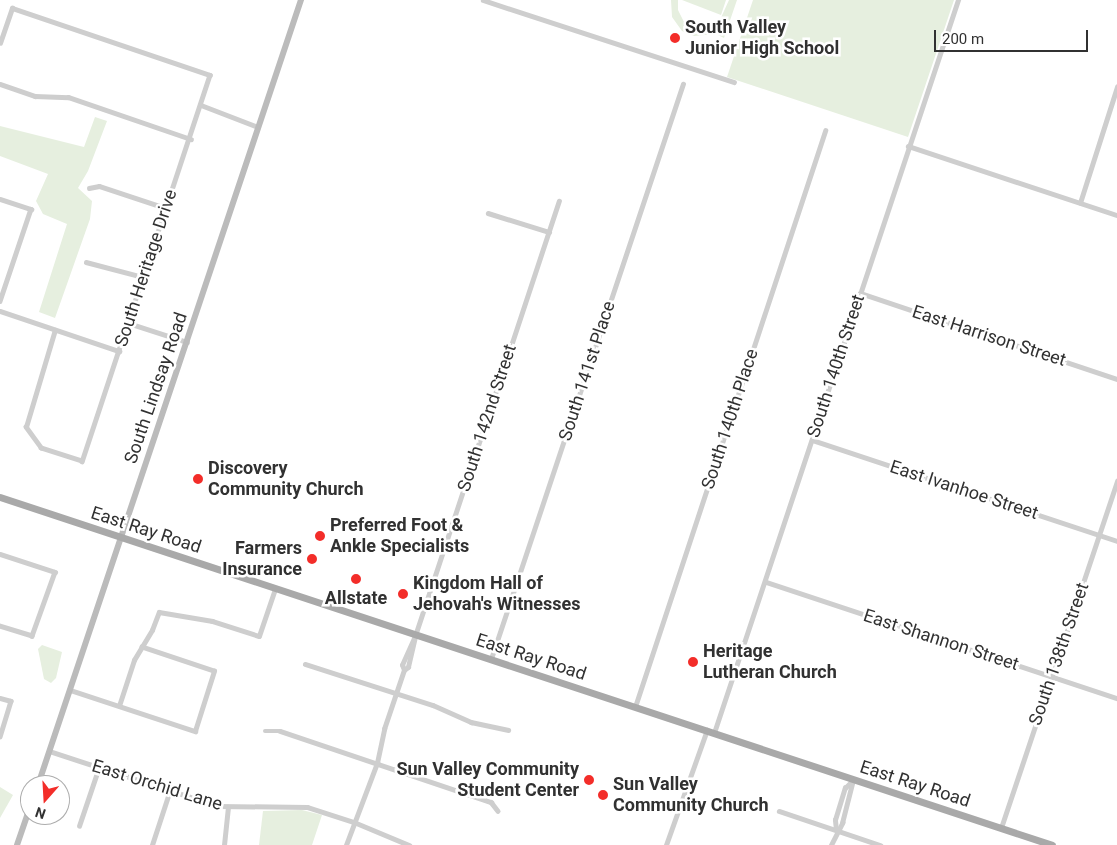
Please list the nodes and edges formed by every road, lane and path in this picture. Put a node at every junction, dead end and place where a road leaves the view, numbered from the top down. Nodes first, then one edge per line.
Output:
1 (301, 0) edge
2 (483, 0) edge
3 (958, 0) edge
4 (0, 43) edge
5 (734, 82) dead end
6 (0, 84) edge
7 (683, 84) dead end
8 (1117, 87) edge
9 (201, 105) junction
10 (258, 127) junction
11 (825, 131) dead end
12 (190, 138) junction
13 (908, 146) junction
14 (89, 188) dead end
15 (0, 199) edge
16 (560, 201) dead end
17 (1080, 202) junction
18 (166, 208) junction
19 (488, 213) dead end
20 (1117, 215) edge
21 (549, 232) junction
22 (86, 262) dead end
23 (143, 277) junction
24 (860, 293) junction
25 (0, 301) edge
26 (0, 311) edge
27 (128, 323) junction
28 (55, 330) junction
29 (187, 342) junction
30 (119, 351) junction
31 (1117, 379) edge
32 (812, 440) junction
33 (1117, 481) edge
34 (0, 496) edge
35 (1099, 535) junction
36 (122, 538) junction
37 (1117, 541) edge
38 (0, 554) edge
39 (766, 582) junction
40 (275, 589) junction
41 (0, 626) edge
42 (415, 636) junction
43 (142, 647) junction
44 (491, 659) junction
45 (305, 664) dead end
46 (1052, 677) junction
47 (70, 690) junction
48 (396, 693) junction
49 (0, 698) edge
50 (1117, 698) edge
51 (119, 706) junction
52 (635, 707) junction
53 (508, 730) dead end
54 (265, 731) dead end
55 (710, 732) junction
56 (0, 736) edge
57 (49, 751) junction
58 (377, 763) junction
59 (99, 767) junction
60 (41, 775) edge
61 (853, 780) junction
62 (170, 790) junction
63 (228, 807) junction
64 (498, 811) dead end
65 (779, 812) dead end
66 (354, 822) junction
67 (24, 825) edge
68 (79, 826) dead end
69 (1001, 828) junction
70 (836, 830) junction
71 (17, 845) edge
72 (152, 845) edge
73 (224, 845) edge
74 (346, 845) edge
75 (409, 845) edge
76 (666, 845) edge
77 (831, 845) edge
78 (880, 845) edge
79 (1052, 845) edge

1 - 10 main road, South Lindsay Road
2 - 5 street
3 - 13 street, South 140th Street
4 - 9 street, South Heritage Drive
6 - 12 street
7 - 44 street, South 141st Place
8 - 17 street
9 - 10 street
9 - 12 street, South Heritage Drive
10 - 29 main road, South Lindsay Road
11 - 52 street, South 140th Place
12 - 18 street, South Heritage Drive
13 - 17 street
13 - 24 street, South 140th Street
14 - 18 street
15 - 25 street
16 - 21 street, South 142nd Street
17 - 20 street
18 - 23 street, South Heritage Drive
19 - 21 street
21 - 42 street, South 142nd Street
22 - 23 street
23 - 27 street, South Heritage Drive
24 - 31 street, East Harrison Street
24 - 32 street, South 140th Street
26 - 28 street
27 - 29 street
27 - 30 street, South Heritage Drive
28 - 30 street
28 - 30 street, South Heritage Drive
29 - 36 main road, South Lindsay Road
32 - 35 street, East Ivanhoe Street
32 - 39 street, South 140th Street
33 - 35 street, South 138th Street
34 - 36 main road, East Ray Road
35 - 37 street, East Ivanhoe Street
35 - 46 street, South 138th Street
36 - 40 main road, East Ray Road
36 - 47 main road, South Lindsay Road
38 - 41 street
39 - 46 street, East Shannon Street
39 - 55 street, South 140th Street
40 - 42 main road, East Ray Road
40 - 43 street
42 - 44 main road, East Ray Road
42 - 48 street, South 142nd Street
43 - 51 street
43 - 51 street
44 - 52 main road, East Ray Road
45 - 48 street
46 - 50 street, East Shannon Street
46 - 69 street, South 138th Street
47 - 51 street
47 - 57 main road, South Lindsay Road
48 - 53 street
48 - 58 street, South 142nd Street
49 - 56 street
52 - 55 main road, East Ray Road
54 - 58 street
55 - 61 main road, East Ray Road
55 - 76 street, South 140th Street
57 - 59 street, East Orchid Lane
57 - 60 main road, South Lindsay Road
58 - 64 street
58 - 66 street, South 142nd Street
59 - 62 street, East Orchid Lane
59 - 68 street
61 - 69 main road, East Ray Road
61 - 70 street
61 - 70 street
62 - 63 street, East Orchid Lane
62 - 72 street
63 - 66 street, East Orchid Lane
63 - 73 street
65 - 70 street
66 - 74 street, South 142nd Street
66 - 75 street, East Orchid Lane
67 - 71 main road
69 - 79 main road, East Ray Road
70 - 77 street
70 - 78 street

